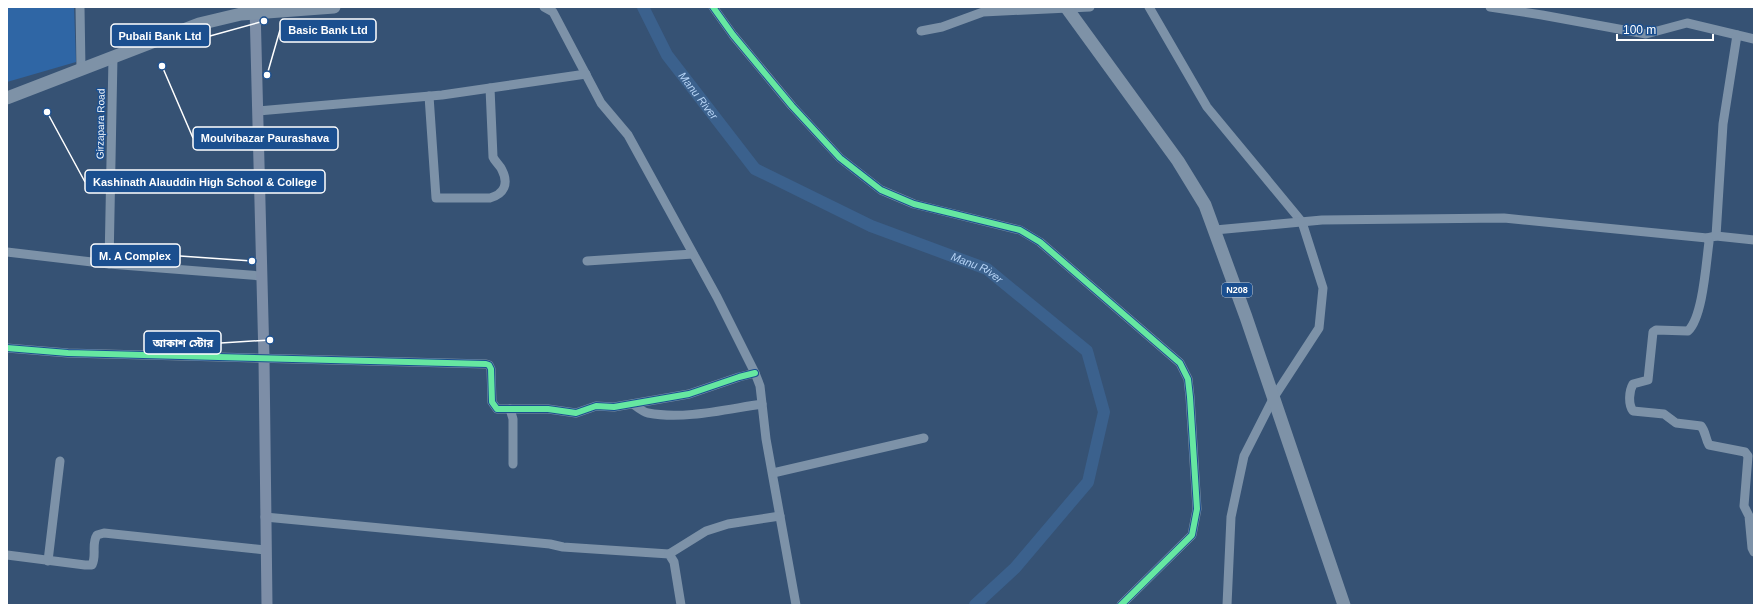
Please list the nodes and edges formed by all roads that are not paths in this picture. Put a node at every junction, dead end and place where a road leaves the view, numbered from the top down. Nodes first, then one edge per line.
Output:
1 (80, 7) edge
2 (334, 7) edge
3 (544, 7) edge
4 (713, 7) edge
5 (1090, 7) edge
6 (1149, 7) edge
7 (1490, 7) edge
8 (1067, 8) edge
9 (255, 10) edge
10 (921, 31) dead end
11 (1737, 35) junction
12 (1754, 39) edge
13 (113, 57) junction
14 (81, 69) junction
15 (586, 74) junction
16 (490, 88) junction
17 (429, 96) junction
18 (7, 98) edge
19 (258, 111) junction
20 (1302, 222) junction
21 (1215, 230) junction
22 (1712, 237) junction
23 (1754, 240) edge
24 (7, 252) edge
25 (694, 254) junction
26 (587, 261) dead end
27 (109, 264) junction
28 (261, 276) junction
29 (7, 348) edge
30 (264, 359) junction
31 (755, 373) junction
32 (1274, 397) junction
33 (633, 404) junction
34 (762, 404) junction
35 (510, 409) junction
36 (924, 438) dead end
37 (60, 461) dead end
38 (513, 464) dead end
39 (773, 473) junction
40 (780, 516) junction
41 (265, 517) junction
42 (265, 550) junction
43 (1754, 552) edge
44 (669, 554) junction
45 (7, 555) edge
46 (48, 561) junction
47 (267, 605) edge
48 (681, 605) edge
49 (796, 605) edge
50 (1121, 605) edge
51 (1227, 605) edge
52 (1344, 605) edge

1 - 14 street
2 - 9 highway
3 - 15 street
4 - 50 street
5 - 8 street
6 - 20 street
7 - 11 street
8 - 10 street
8 - 21 highway, N208
9 - 13 highway
9 - 19 main road
11 - 12 street
11 - 22 street
13 - 14 highway
13 - 27 street, Girzapara Road
14 - 18 highway
15 - 16 street
15 - 25 street
16 - 17 street
16 - 17 street
17 - 19 street
19 - 28 main road
20 - 21 street
20 - 22 street
20 - 32 street
21 - 32 highway, N208
22 - 23 street
22 - 43 street
24 - 27 street
25 - 26 street
25 - 31 street
27 - 28 street
28 - 30 main road
29 - 30 street
30 - 35 street
30 - 41 main road
31 - 33 street
31 - 34 street
32 - 51 street
32 - 52 highway, N208
33 - 34 street
33 - 35 street
34 - 39 street
35 - 38 street
36 - 39 street
37 - 46 street
39 - 40 street
40 - 44 street
40 - 49 street
41 - 42 main road
41 - 44 street
42 - 46 street
42 - 47 main road
44 - 48 street
45 - 46 street

